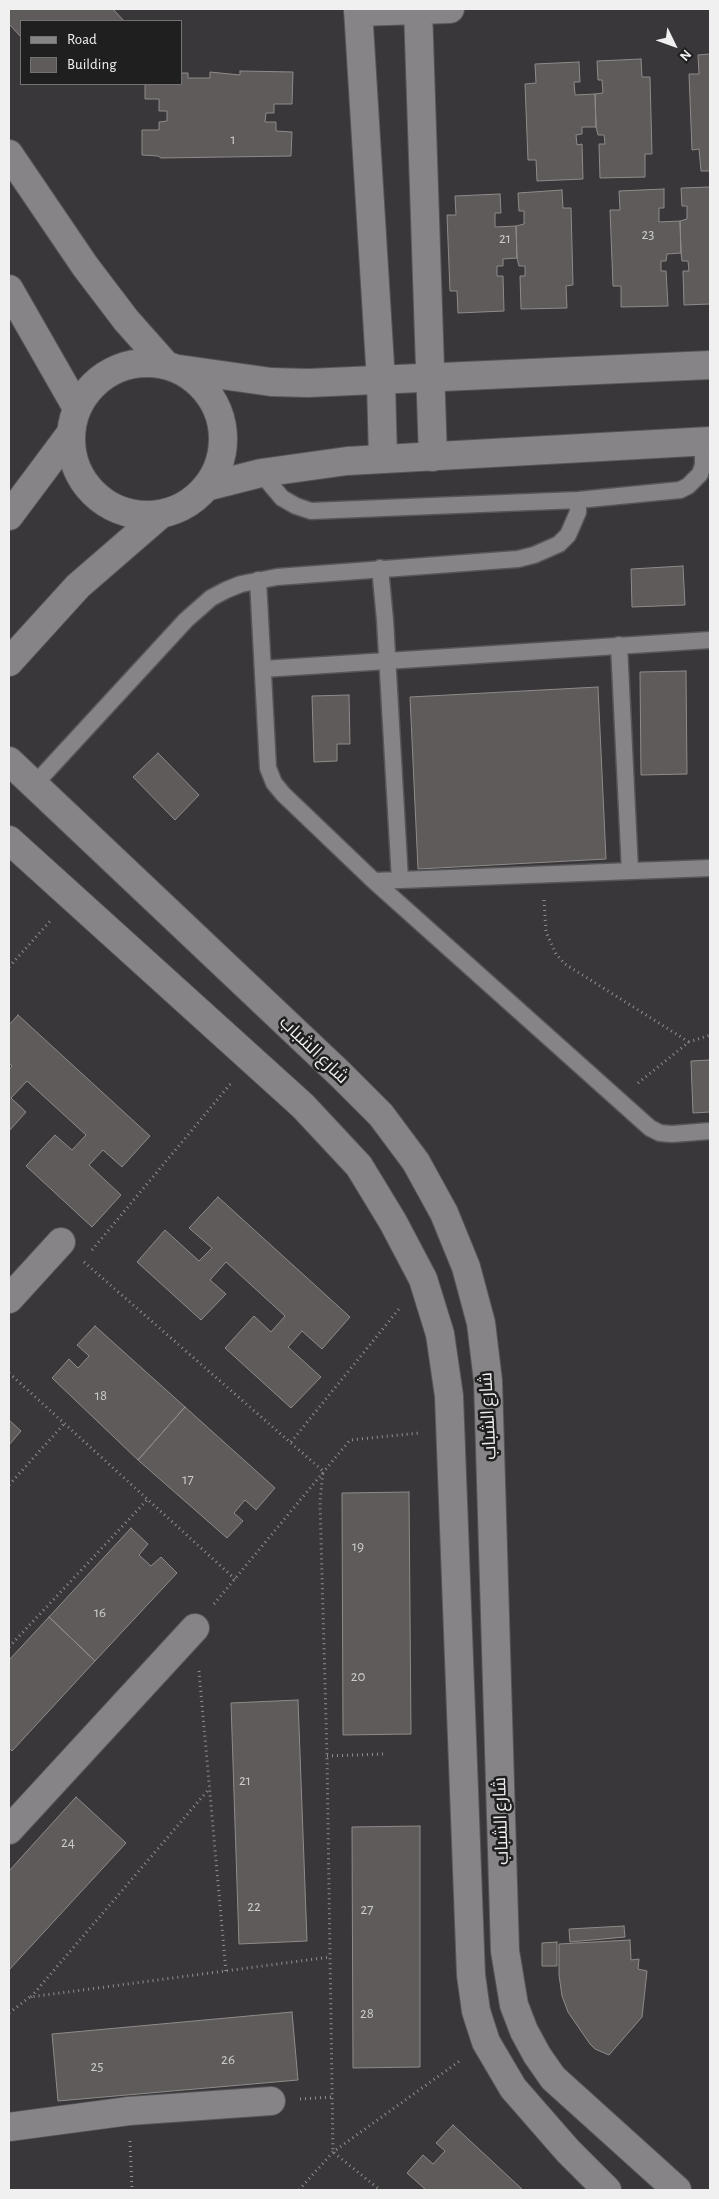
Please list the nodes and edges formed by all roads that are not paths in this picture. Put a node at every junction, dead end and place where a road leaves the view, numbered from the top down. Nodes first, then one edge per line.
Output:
1 (418, 9) edge
2 (450, 9) edge
3 (358, 11) edge
4 (9, 154) edge
5 (9, 289) edge
6 (710, 365) edge
7 (172, 367) junction
8 (431, 379) junction
9 (381, 381) junction
10 (74, 420) junction
11 (707, 441) edge
12 (433, 457) junction
13 (383, 459) junction
14 (261, 474) junction
15 (206, 487) junction
16 (578, 500) junction
17 (160, 515) junction
18 (9, 516) edge
19 (380, 568) junction
20 (258, 580) junction
21 (710, 640) edge
22 (619, 645) junction
23 (388, 661) junction
24 (9, 662) edge
25 (263, 669) junction
26 (9, 761) edge
27 (34, 785) junction
28 (9, 840) edge
29 (710, 868) edge
30 (630, 871) junction
31 (400, 880) junction
32 (374, 881) junction
33 (710, 1131) edge
34 (61, 1242) dead end
35 (9, 1299) edge
36 (195, 1628) road end
37 (9, 1830) edge
38 (271, 2101) dead end
39 (9, 2126) edge
40 (607, 2190) edge
41 (677, 2190) edge

1 - 2 street
1 - 3 street
1 - 8 street
3 - 9 street
4 - 7 street
5 - 10 street
6 - 8 street
7 - 9 street
7 - 10 street
7 - 15 street
8 - 9 street
8 - 12 street
9 - 13 street
10 - 17 street
10 - 18 street
11 - 12 street
11 - 16 lane
12 - 13 street
13 - 14 street
14 - 15 street
14 - 16 lane
15 - 17 street
16 - 19 lane
17 - 24 street
19 - 20 lane
19 - 23 lane
20 - 25 lane
20 - 27 lane
21 - 22 lane
22 - 23 lane
22 - 30 lane
23 - 25 lane
23 - 31 lane
25 - 32 lane
26 - 27 street, شارع الشباب
27 - 41 street, شارع الشباب
28 - 40 street, شارع الشباب
29 - 30 lane
30 - 31 lane
31 - 32 lane
32 - 33 lane
34 - 35 street
36 - 37 street
38 - 39 street

